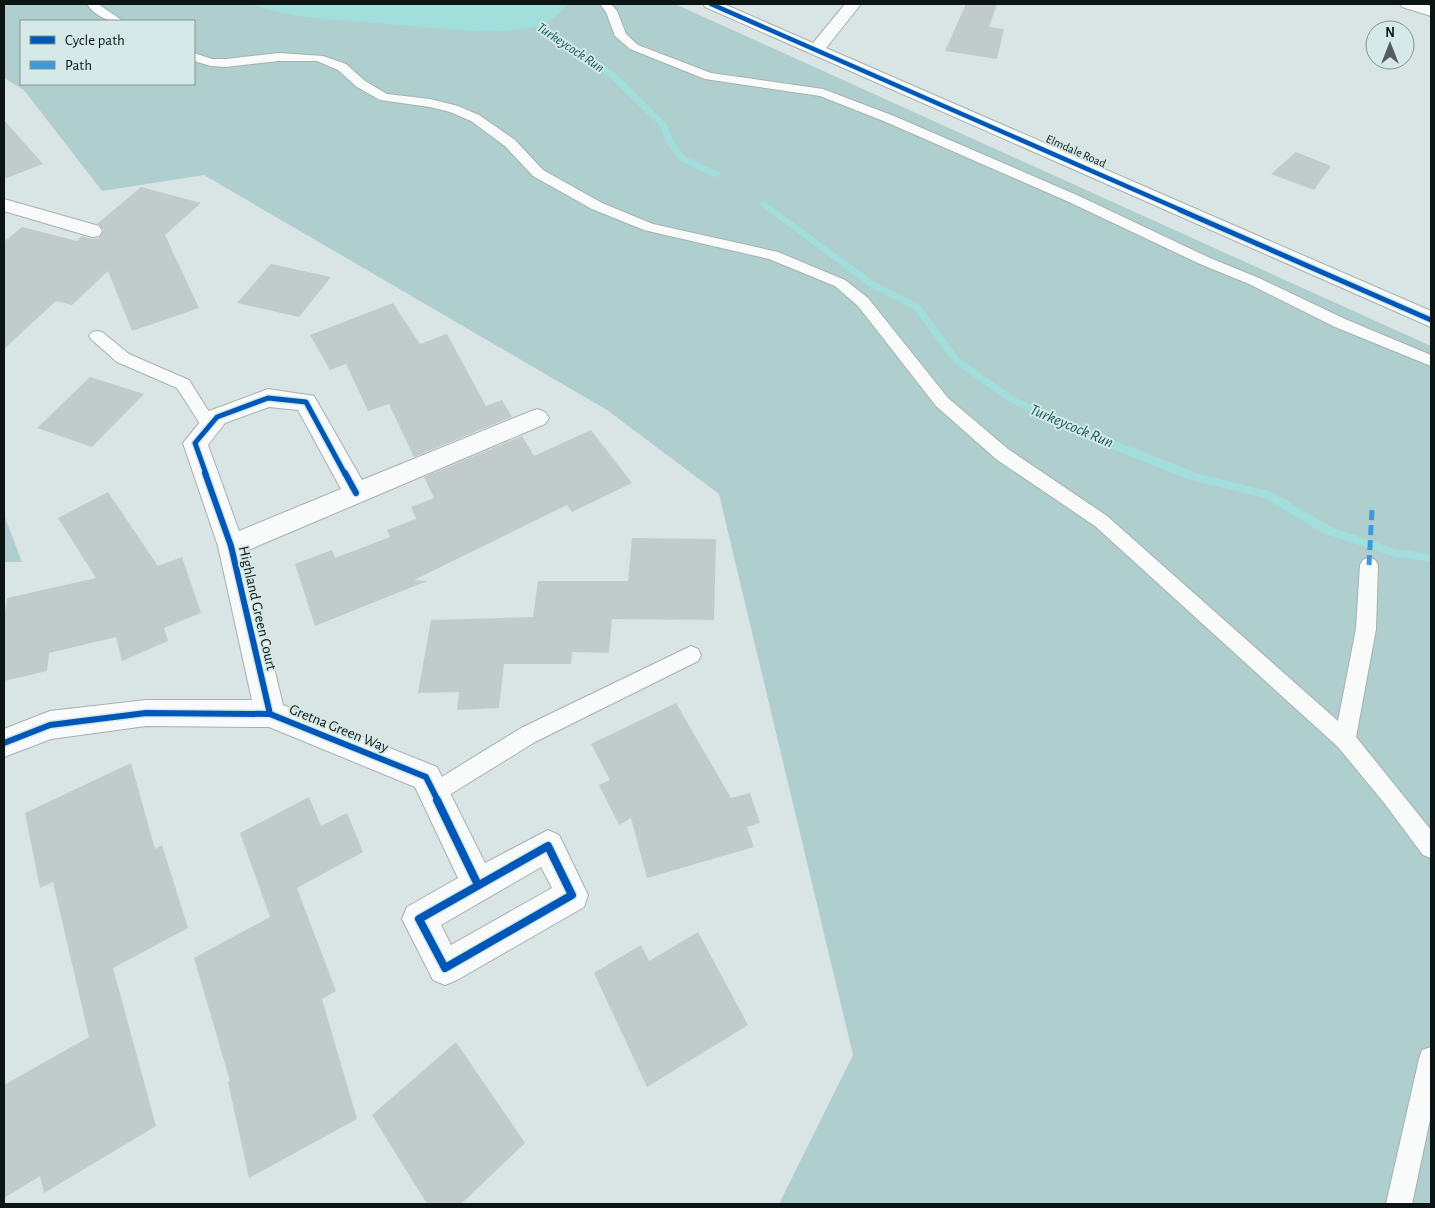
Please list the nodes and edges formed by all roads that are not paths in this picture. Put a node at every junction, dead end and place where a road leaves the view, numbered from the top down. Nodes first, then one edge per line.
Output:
1 (92, 4) edge
2 (605, 4) edge
3 (711, 4) edge
4 (853, 4) edge
5 (1408, 4) edge
6 (1431, 11) edge
7 (114, 20) edge
8 (816, 50) junction
9 (195, 57) edge
10 (4, 205) edge
11 (92, 231) dead end
12 (1431, 320) edge
13 (97, 336) dead end
14 (1431, 360) edge
15 (537, 418) dead end
16 (210, 426) junction
17 (356, 493) junction
18 (231, 546) junction
19 (1369, 565) dead end
20 (690, 655) dead end
21 (270, 714) junction
22 (1345, 740) junction
23 (4, 742) edge
24 (434, 793) junction
25 (1431, 847) edge
26 (478, 884) dead end
27 (1431, 1059) edge
28 (1400, 1204) edge

1 - 7 lane
2 - 14 lane
3 - 8 street, Elmdale Road
4 - 8 street
5 - 6 street
8 - 12 street, Elmdale Road
9 - 22 lane
10 - 11 street
13 - 16 lane
15 - 17 street, Highland Green Court
16 - 17 street, Highland Green Court
16 - 18 street, Highland Green Court
17 - 18 street, Highland Green Court
18 - 21 street, Highland Green Court
19 - 22 lane
20 - 24 lane
21 - 23 street, Gretna Green Way
21 - 24 street, Gretna Green Way
22 - 25 lane
24 - 26 street, Gretna Green Way
27 - 28 lane

